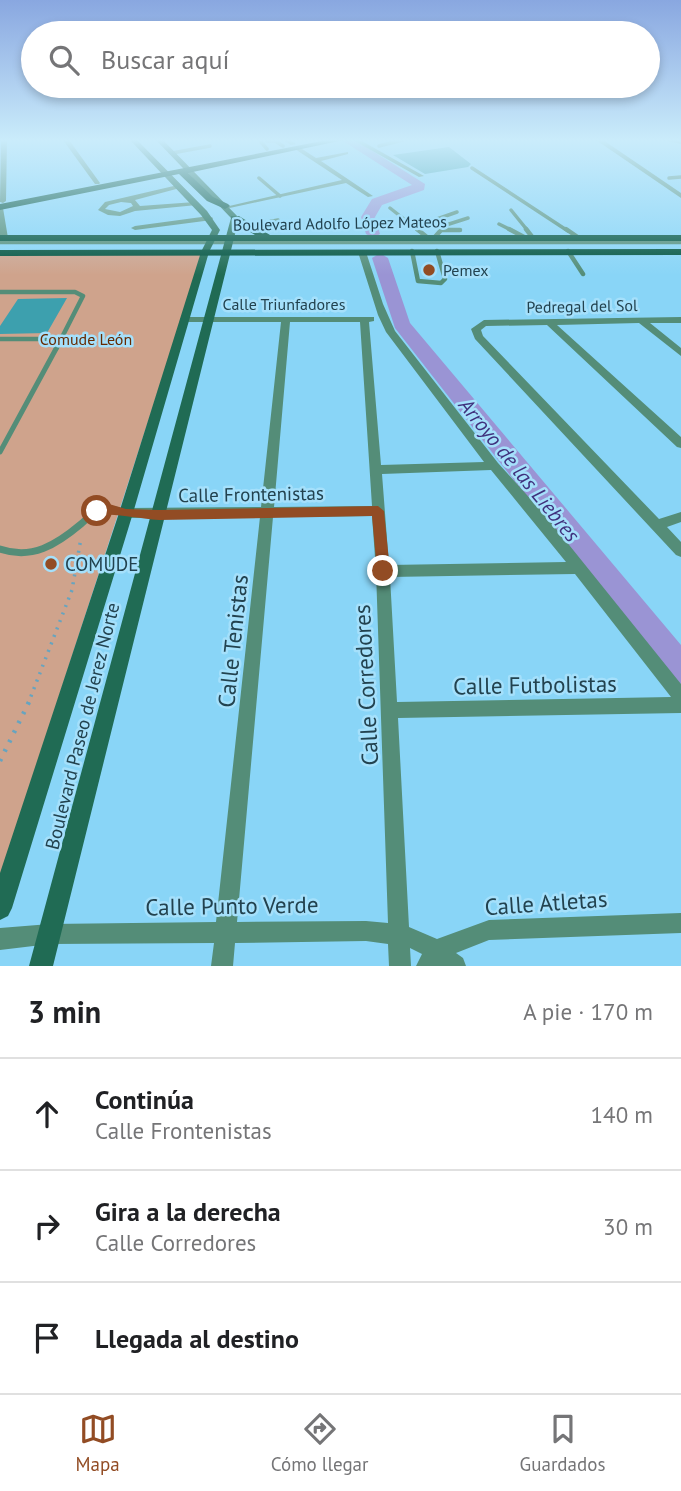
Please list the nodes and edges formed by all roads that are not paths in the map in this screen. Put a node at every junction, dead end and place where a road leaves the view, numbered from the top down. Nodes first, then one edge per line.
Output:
1 (2, 185) edge
2 (87, 185) edge
3 (97, 185) edge
4 (199, 185) edge
5 (203, 185) edge
6 (267, 185) edge
7 (328, 185) edge
8 (353, 185) edge
9 (499, 185) edge
10 (665, 185) edge
11 (178, 187) joint
12 (107, 191) dead end
13 (279, 196) junction
14 (370, 196) dead end
15 (681, 196) edge
16 (210, 199) junction
17 (116, 200) junction
18 (126, 200) junction
19 (1, 204) edge
20 (194, 204) junction
21 (226, 207) junction
22 (390, 208) dead end
23 (134, 209) junction
24 (512, 210) dead end
25 (457, 212) dead end
26 (123, 214) junction
27 (207, 216) junction
28 (235, 218) junction
29 (468, 218) dead end
30 (278, 220) dead end
31 (499, 224) dead end
32 (446, 225) junction
33 (246, 226) junction
34 (135, 228) junction
35 (460, 230) dead end
36 (434, 235) junction
37 (528, 237) junction
38 (144, 238) junction
39 (579, 238) junction
40 (1, 239) edge
41 (269, 239) junction
42 (209, 245) junction
43 (229, 245) junction
44 (681, 245) edge
45 (412, 251) junction
46 (437, 251) junction
47 (568, 251) junction
48 (362, 252) junction
49 (0, 253) edge
50 (583, 274) dead end
51 (0, 292) edge
52 (185, 319) junction
53 (209, 319) junction
54 (364, 319) junction
55 (382, 319) junction
56 (286, 320) junction
57 (640, 320) junction
58 (681, 320) edge
59 (555, 322) junction
60 (62, 338) junction
61 (0, 339) edge
62 (681, 353) edge
63 (681, 435) edge
64 (681, 444) edge
65 (0, 452) edge
66 (494, 466) junction
67 (377, 470) junction
68 (378, 511) junction
69 (126, 513) junction
70 (268, 514) junction
71 (159, 515) junction
72 (681, 517) edge
73 (657, 525) junction
74 (0, 549) edge
75 (681, 551) edge
76 (578, 568) junction
77 (383, 571) junction
78 (681, 697) edge
79 (681, 705) edge
80 (389, 709) junction
81 (0, 908) edge
82 (681, 923) edge
83 (226, 931) junction
84 (50, 934) junction
85 (400, 935) junction
86 (0, 939) edge
87 (432, 957) edge
88 (41, 966) edge
89 (222, 966) edge
90 (400, 966) edge
91 (455, 966) edge

1 - 19 street
2 - 19 main road
3 - 19 main road
4 - 16 main road
5 - 21 main road
6 - 13 lane
7 - 13 street
8 - 14 street
9 - 39 lane
10 - 15 street
11 - 18 street
11 - 20 main road
12 - 17 street
13 - 21 street
16 - 20 main road
16 - 21 main road
17 - 18 street
17 - 26 street
18 - 23 street
19 - 40 street
20 - 23 street
20 - 27 main road
21 - 27 main road
21 - 28 main road
22 - 36 lane
23 - 26 street
24 - 37 lane
25 - 32 lane
26 - 34 street
27 - 34 street
27 - 42 main road
28 - 33 main road
28 - 43 main road, Boulevard Paseo de Jerez Norte
29 - 32 lane
30 - 33 lane
31 - 37 lane
32 - 36 lane
33 - 41 main road
34 - 38 street
35 - 36 lane
36 - 37 main road, Boulevard Adolfo López Mateos
36 - 41 main road, Boulevard Adolfo López Mateos
37 - 39 main road, Boulevard Adolfo López Mateos
38 - 40 main road, Boulevard Adolfo López Mateos
38 - 42 main road, Boulevard Adolfo López Mateos
39 - 44 main road, Boulevard Adolfo López Mateos
40 - 42 lane
41 - 43 main road, Boulevard Adolfo López Mateos
42 - 43 main road, Boulevard Adolfo López Mateos
42 - 49 main road, Boulevard Adolfo López Mateos
42 - 52 main road, Boulevard Paseo de Jerez Norte
43 - 44 lane
43 - 48 main road, Boulevard Adolfo López Mateos
43 - 53 main road, Boulevard Paseo de Jerez Norte
44 - 47 main road, Boulevard Adolfo López Mateos
45 - 46 main road, Boulevard Adolfo López Mateos
45 - 46 lane
45 - 48 main road, Boulevard Adolfo López Mateos
46 - 47 main road, Boulevard Adolfo López Mateos
47 - 50 lane
48 - 55 street
51 - 60 lane
52 - 53 street, Calle Triunfadores
52 - 69 main road, Boulevard Paseo de Jerez Norte
53 - 56 street, Calle Triunfadores
53 - 71 main road, Boulevard Paseo de Jerez Norte
54 - 55 street, Calle Triunfadores
54 - 56 street, Calle Triunfadores
54 - 67 street, Calle Corredores
55 - 66 street
56 - 70 street, Calle Tenistas
57 - 58 street, Pedregal del Sol
57 - 59 street, Pedregal del Sol
57 - 62 street
59 - 63 street
59 - 64 street
59 - 73 street, Pedregal del Sol
60 - 61 lane
60 - 65 lane
66 - 67 street
66 - 76 street
67 - 68 street, Calle Corredores
68 - 70 street, Calle Frontenistas
68 - 77 street, Calle Corredores
69 - 71 street, Calle Frontenistas
69 - 74 lane
69 - 81 main road, Boulevard Paseo de Jerez Norte
70 - 71 street, Calle Frontenistas
70 - 83 street, Calle Tenistas
71 - 84 main road, Boulevard Paseo de Jerez Norte
72 - 73 street
73 - 75 street
76 - 77 street
76 - 78 street
77 - 80 street, Calle Corredores
79 - 80 street, Calle Futbolistas
80 - 85 street, Calle Corredores
82 - 87 street, Calle Atletas
83 - 84 street, Calle Punto Verde
83 - 85 street, Calle Punto Verde
83 - 89 street, Calle Tenistas
84 - 86 street, Calle Punto Verde
84 - 88 main road, Boulevard Paseo de Jerez Norte
85 - 87 street, Calle Punto Verde
85 - 90 street, Calle Corredores
87 - 91 street, Calle Punto Verde

